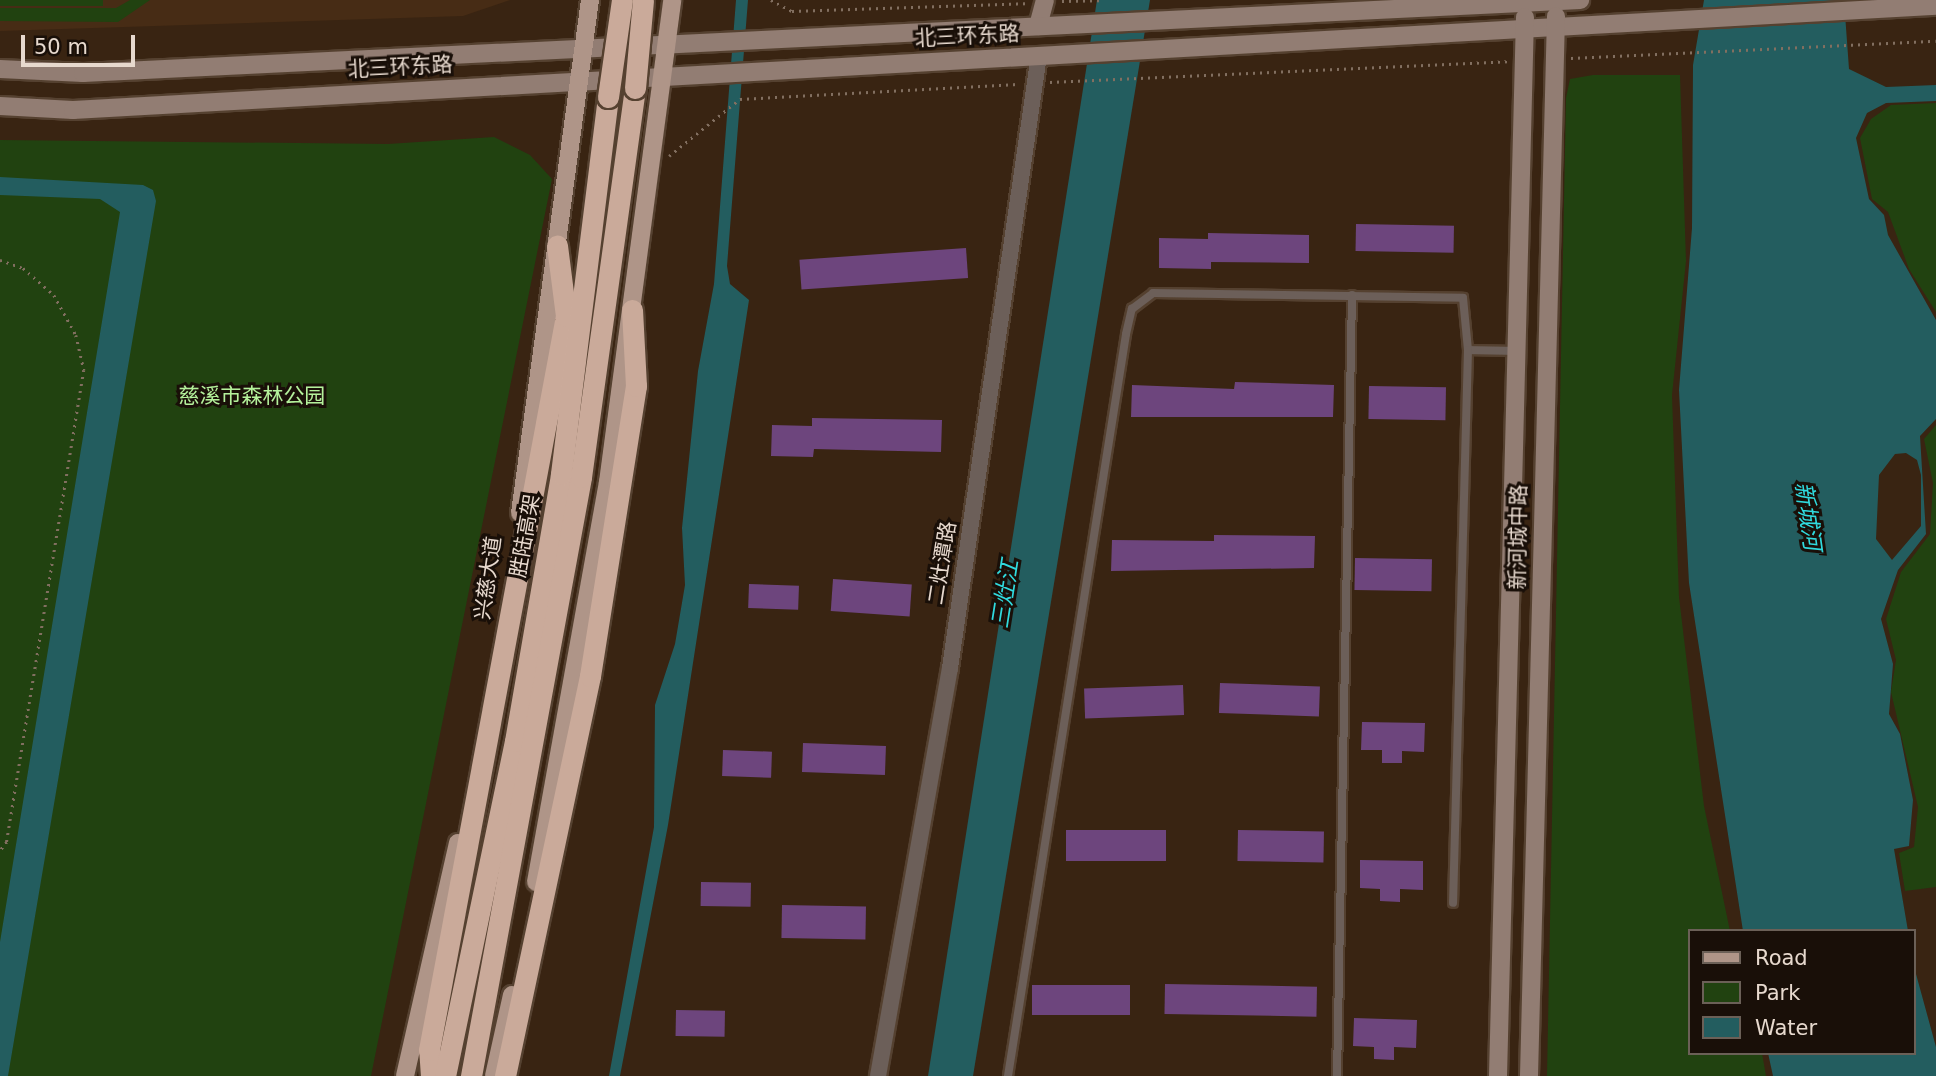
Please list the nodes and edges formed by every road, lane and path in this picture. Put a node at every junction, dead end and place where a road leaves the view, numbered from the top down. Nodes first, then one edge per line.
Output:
1 (590, 0) edge
2 (622, 0) edge
3 (643, 0) edge
4 (672, 0) edge
5 (771, 0) edge
6 (1101, 0) edge
7 (1580, 0) edge
8 (1042, 1) edge
9 (1527, 1) edge
10 (1558, 1) edge
11 (1936, 6) edge
12 (1038, 26) junction
13 (1555, 27) junction
14 (1524, 29) junction
15 (1936, 41) edge
16 (668, 45) junction
17 (584, 49) junction
18 (1038, 55) junction
19 (1552, 60) junction
20 (1522, 61) junction
21 (0, 69) edge
22 (665, 75) junction
23 (580, 80) junction
24 (1036, 83) junction
25 (0, 106) edge
26 (650, 172) junction
27 (557, 246) junction
28 (0, 260) edge
29 (1352, 295) junction
30 (632, 310) junction
31 (1468, 350) junction
32 (1515, 351) junction
33 (0, 851) edge
34 (1453, 902) dead end
35 (405, 1076) edge
36 (431, 1076) edge
37 (445, 1076) edge
38 (471, 1076) edge
39 (494, 1076) edge
40 (505, 1076) edge
41 (878, 1076) edge
42 (1008, 1076) edge
43 (1337, 1076) edge
44 (1498, 1076) edge
45 (1529, 1076) edge

1 - 17 main road, 兴慈大道
2 - 37 highway, 胜陆高架, bridge
3 - 38 highway, bridge
4 - 16 main road
5 - 8 path
6 - 8 path
7 - 10 main road, 北三环东路
8 - 12 main road
9 - 10 main road, 北三环东路
9 - 12 main road, 北三环东路
9 - 14 main road, 新河城中路
10 - 13 main road, 新河城中路
11 - 13 main road, 北三环东路
12 - 16 main road, 北三环东路
13 - 14 main road, 北三环东路
13 - 19 main road, 新河城中路
14 - 18 main road, 北三环东路
14 - 20 main road, 新河城中路
15 - 19 path
16 - 17 main road, 北三环东路
16 - 22 main road
17 - 21 main road, 北三环东路
17 - 23 main road, 兴慈大道
18 - 22 main road, 北三环东路
18 - 24 street, 二灶潭路
19 - 45 main road, 新河城中路
20 - 24 path
20 - 32 main road, 新河城中路
22 - 23 main road, 北三环东路
22 - 26 main road
23 - 25 main road, 北三环东路
23 - 27 main road, 兴慈大道
24 - 26 path
24 - 41 street, 二灶潭路
26 - 30 main road
27 - 35 main road, 兴慈大道
27 - 36 highway
28 - 33 path
29 - 31 lane
29 - 42 lane
29 - 43 lane
30 - 39 main road
30 - 40 highway
31 - 32 lane
31 - 34 lane
32 - 44 main road, 新河城中路

